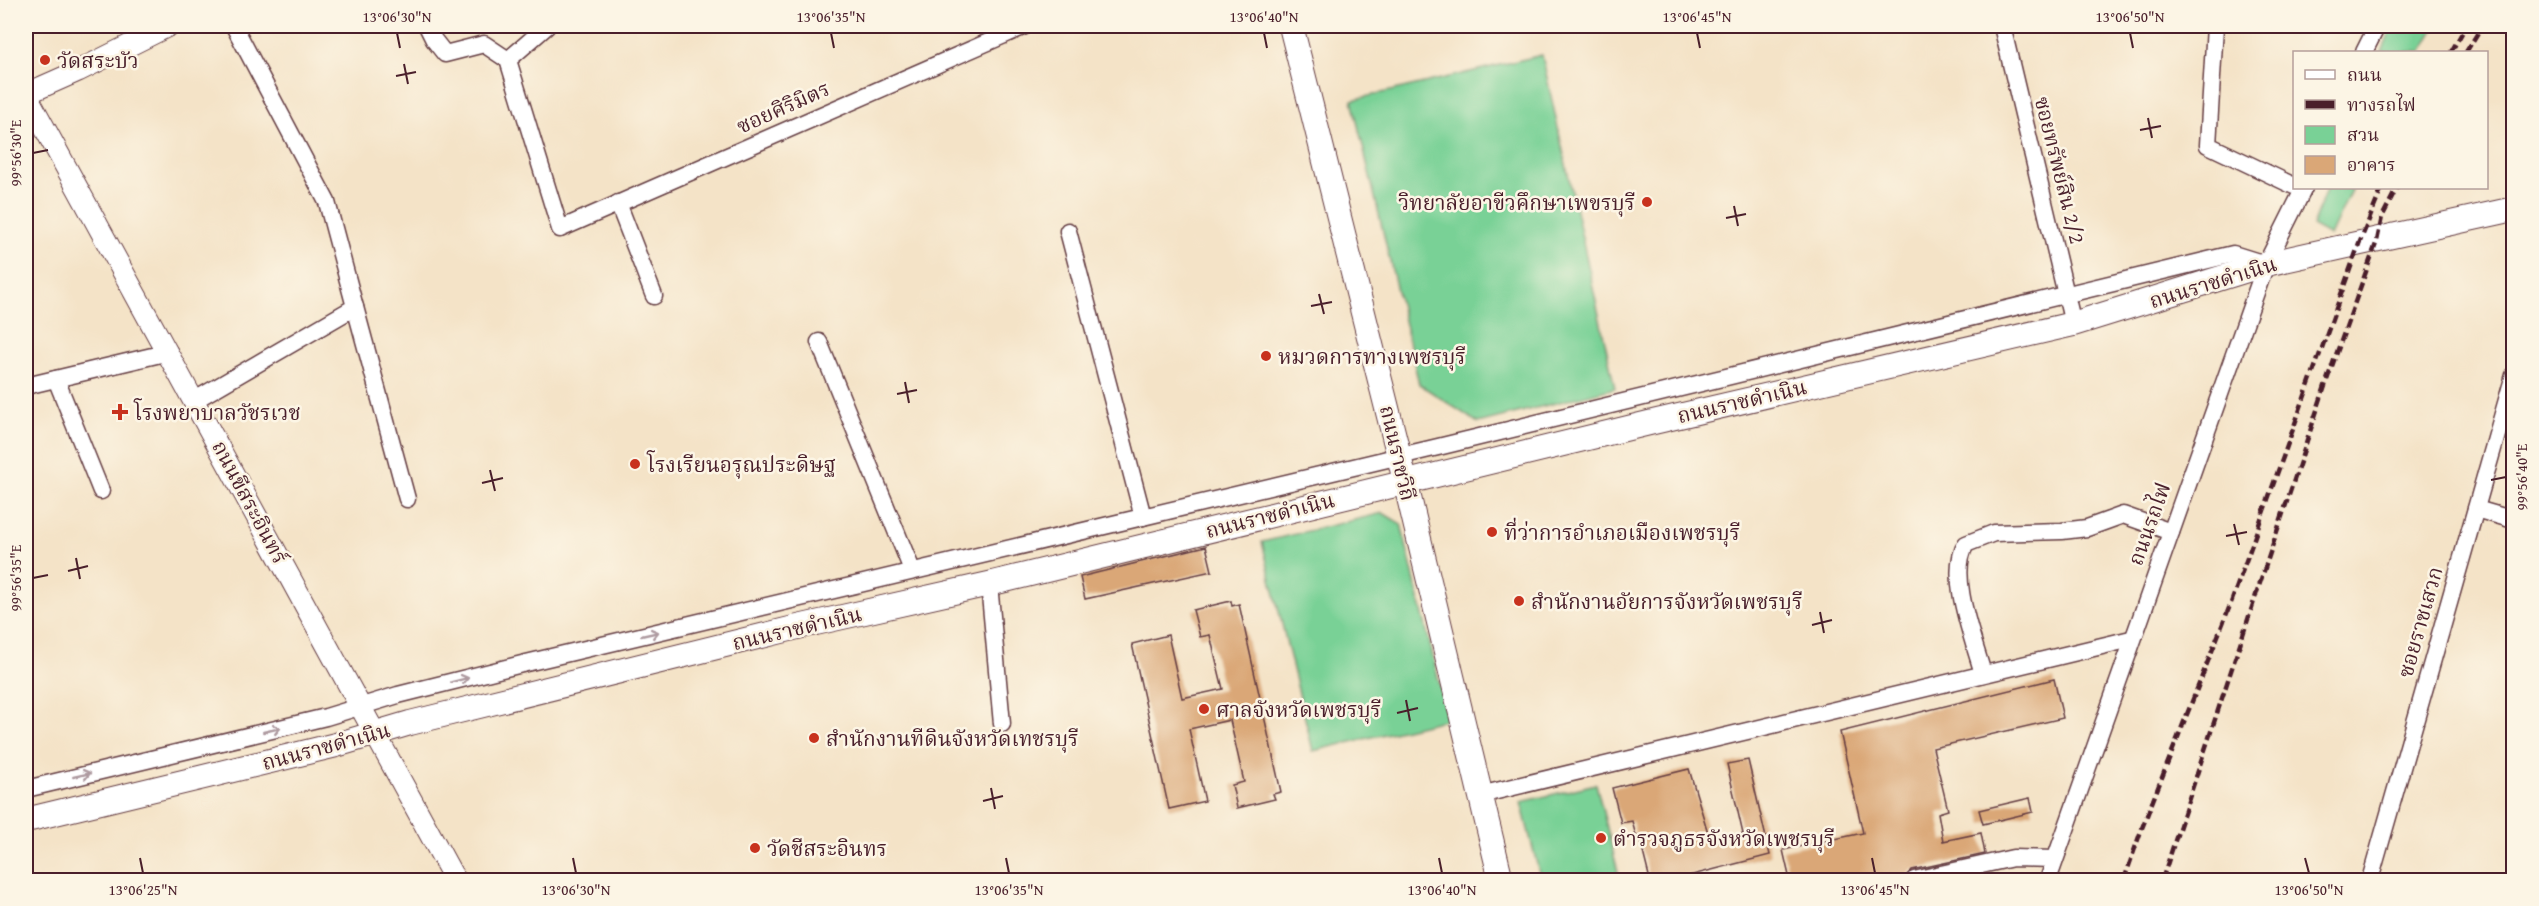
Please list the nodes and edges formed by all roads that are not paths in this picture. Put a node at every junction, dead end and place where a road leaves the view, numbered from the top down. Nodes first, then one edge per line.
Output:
1 (168, 26) edge
2 (234, 26) edge
3 (427, 26) edge
4 (547, 26) edge
5 (1022, 26) edge
6 (1291, 26) edge
7 (2002, 26) edge
8 (2216, 26) edge
9 (2376, 26) edge
10 (2364, 51) edge
11 (508, 60) junction
12 (26, 94) edge
13 (2293, 185) edge
14 (2300, 189) edge
15 (618, 203) junction
16 (2514, 209) edge
17 (1068, 231) dead end
18 (2266, 264) junction
19 (2067, 294) junction
20 (654, 296) dead end
21 (355, 307) junction
22 (2073, 324) junction
23 (819, 342) dead end
24 (169, 352) junction
25 (2514, 375) edge
26 (56, 379) junction
27 (26, 386) edge
28 (1643, 397) junction
29 (195, 400) junction
30 (1649, 423) junction
31 (1399, 456) junction
32 (1405, 483) junction
33 (101, 491) dead end
34 (406, 499) dead end
35 (2476, 509) junction
36 (1164, 512) junction
37 (1143, 517) junction
38 (2514, 519) edge
39 (2171, 532) junction
40 (1170, 540) junction
41 (912, 570) junction
42 (989, 584) junction
43 (793, 600) junction
44 (798, 627) junction
45 (2131, 639) junction
46 (522, 664) junction
47 (1983, 674) junction
48 (529, 695) junction
49 (360, 708) junction
50 (1002, 724) dead end
51 (374, 734) junction
52 (26, 789) edge
53 (1480, 795) junction
54 (26, 820) edge
55 (2055, 859) junction
56 (455, 880) edge
57 (1501, 880) edge
58 (1914, 880) edge
59 (2048, 880) edge
60 (2370, 880) edge

1 - 12 street
2 - 21 street
3 - 11 street
4 - 11 street
5 - 15 street, ซอยศิริมิตร
6 - 31 main road, ถนนราชวิถี
7 - 19 street, ซอยทรัพย์สิน 2/2
8 - 13 street
9 - 10 street
11 - 15 street, ซอยศิริมิตร
12 - 24 street, ถนนขีสระอินทร์
14 - 18 street, ถนนรถไฟ
15 - 20 street
16 - 18 main road, ถนนราชดำเนิน
17 - 37 street
18 - 19 street
18 - 22 main road, ถนนราชดำเนิน
18 - 39 street, ถนนรถไฟ
19 - 22 street, ซอยทรัพย์สิน 2/2
19 - 28 street
21 - 29 street
21 - 34 street
22 - 30 main road, ถนนราชดำเนิน
23 - 41 street
24 - 26 street
24 - 29 street, ถนนขีสระอินทร์
25 - 35 street, ซอยราชเสวก
26 - 27 street
26 - 33 street
28 - 30 street
28 - 31 street
29 - 49 street, ถนนขีสระอินทร์
30 - 32 main road, ถนนราชดำเนิน
31 - 32 main road, ถนนราชวิถี
31 - 36 street
32 - 40 main road, ถนนราชดำเนิน
32 - 53 main road, ถนนราชวิถี
35 - 38 street
35 - 60 street, ซอยราชเสวก
36 - 37 street
36 - 40 street
37 - 41 street
39 - 45 street, ถนนรถไฟ
39 - 47 street
40 - 42 main road, ถนนราชดำเนิน
41 - 43 street
42 - 44 main road, ถนนราชดำเนิน
42 - 50 street
43 - 44 street
46 -> 43 street
44 - 48 main road, ถนนราชดำเนิน
45 - 47 street
45 - 55 street, ถนนรถไฟ
46 - 48 street
49 -> 46 street
47 - 53 street
48 - 51 main road, ถนนราชดำเนิน
49 - 51 street, ถนนขีสระอินทร์
52 -> 49 street
51 - 54 main road, ถนนราชดำเนิน
51 - 56 street, ถนนขีสระอินทร์
53 - 57 main road, ถนนราชวิถี
55 - 58 street
55 - 59 street, ถนนรถไฟ

